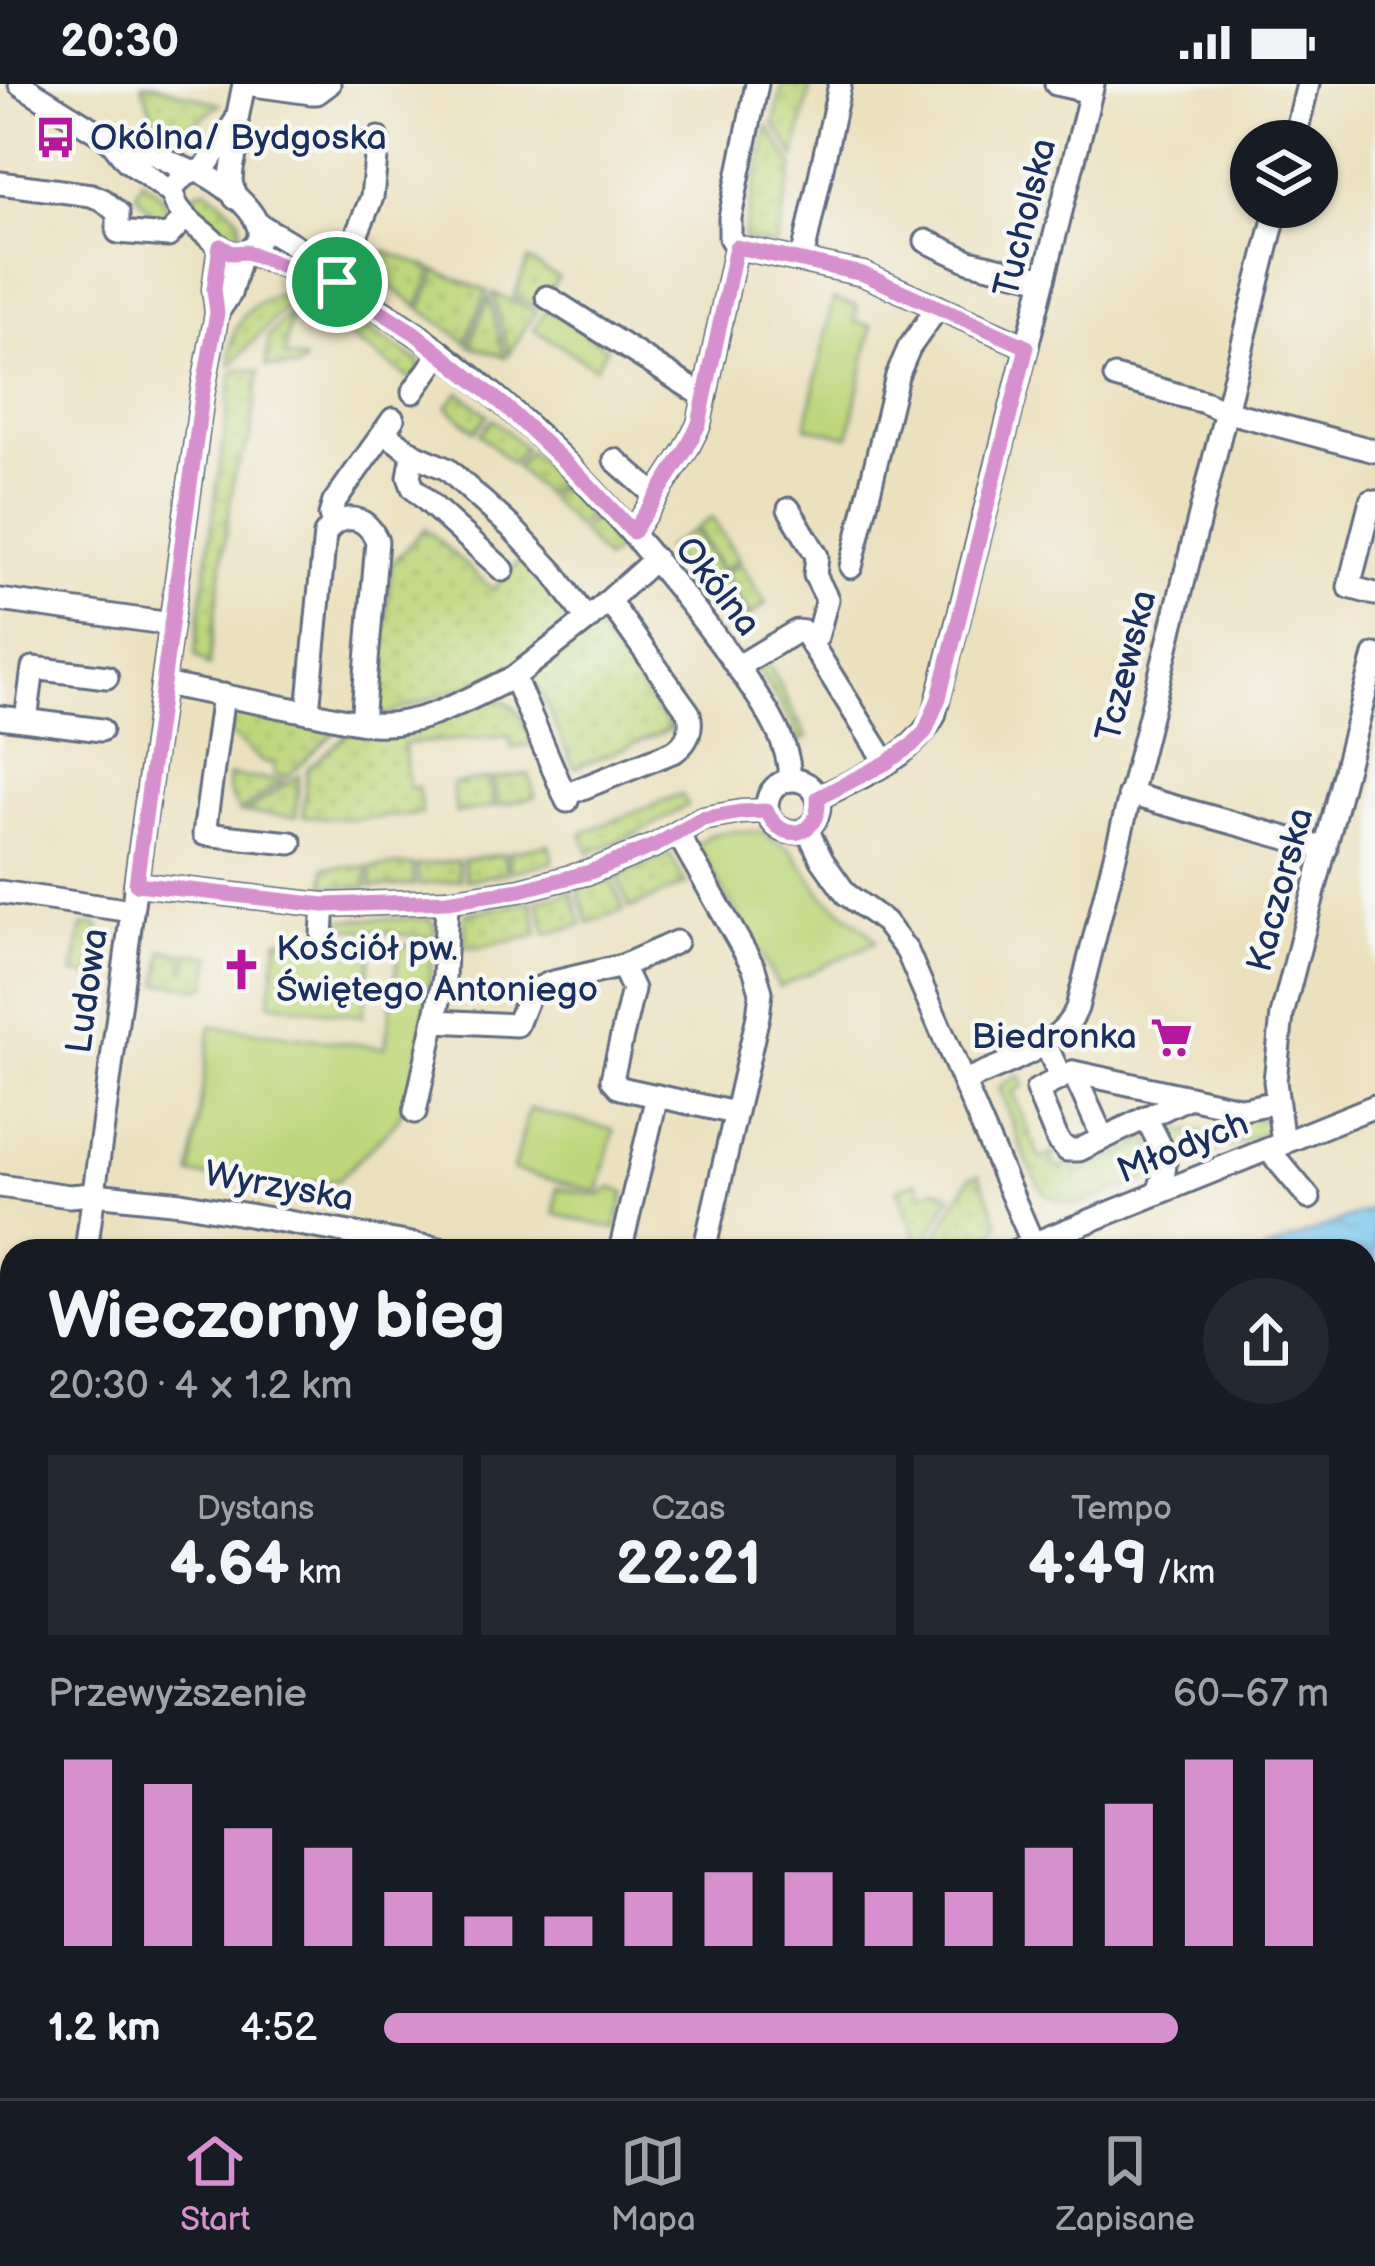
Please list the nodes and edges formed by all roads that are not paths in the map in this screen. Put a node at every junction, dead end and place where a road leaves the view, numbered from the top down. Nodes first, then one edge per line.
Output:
1 (20, 84) edge
2 (245, 84) edge
3 (329, 84) edge
4 (757, 84) edge
5 (840, 84) edge
6 (1055, 84) edge
7 (1308, 84) edge
8 (1092, 88) edge
9 (237, 119) junction
10 (1299, 120) edge
11 (378, 138) dead end
12 (111, 141) junction
13 (195, 165) junction
14 (0, 183) edge
15 (174, 195) junction
16 (236, 198) junction
17 (185, 218) junction
18 (259, 224) junction
19 (1272, 228) edge
20 (926, 241) dead end
21 (736, 247) junction
22 (236, 250) junction
23 (802, 260) junction
24 (276, 263) junction
25 (1044, 279) junction
26 (235, 280) junction
27 (335, 281) junction
28 (547, 297) dead end
29 (938, 307) junction
30 (217, 313) junction
31 (1027, 347) junction
32 (441, 352) junction
33 (1114, 377) dead end
34 (413, 392) dead end
35 (705, 397) junction
36 (1226, 411) junction
37 (1375, 451) edge
38 (413, 454) junction
39 (615, 460) dead end
40 (656, 496) junction
41 (1375, 502) edge
42 (789, 509) dead end
43 (333, 524) junction
44 (633, 532) junction
45 (655, 560) junction
46 (851, 566) dead end
47 (503, 570) dead end
48 (1375, 594) edge
49 (0, 600) edge
50 (609, 601) junction
51 (587, 620) junction
52 (171, 623) junction
53 (811, 641) junction
54 (1375, 655) edge
55 (737, 667) junction
56 (107, 677) dead end
57 (514, 677) junction
58 (163, 684) junction
59 (223, 695) junction
60 (308, 712) junction
61 (0, 717) edge
62 (26, 720) junction
63 (362, 722) junction
64 (101, 730) dead end
65 (886, 763) junction
66 (789, 780) junction
67 (1129, 794) junction
68 (818, 798) junction
69 (767, 811) junction
70 (807, 829) junction
71 (678, 834) junction
72 (291, 844) dead end
73 (1326, 849) junction
74 (136, 884) junction
75 (0, 892) edge
76 (447, 901) junction
77 (324, 905) junction
78 (132, 911) junction
79 (322, 934) dead end
80 (676, 942) dead end
81 (622, 966) junction
82 (435, 1021) junction
83 (1045, 1043) junction
84 (1067, 1075) junction
85 (965, 1082) junction
86 (657, 1096) junction
87 (1189, 1097) junction
88 (1276, 1102) junction
89 (1375, 1106) edge
90 (415, 1112) dead end
91 (735, 1113) junction
92 (1146, 1118) junction
93 (1103, 1138) junction
94 (1276, 1147) junction
95 (0, 1186) edge
96 (94, 1194) junction
97 (1157, 1194) junction
98 (1309, 1198) dead end
99 (88, 1239) edge
100 (388, 1239) edge
101 (623, 1239) edge
102 (707, 1239) edge
103 (1026, 1239) edge
104 (1041, 1239) edge

1 - 12 street
2 - 3 street
2 - 9 street
4 - 21 street
5 - 23 street
6 - 8 street
7 - 10 street
8 - 25 street, Tucholska
9 - 13 street
9 - 16 street
11 - 27 street
12 - 13 street
12 - 15 street
13 - 15 street
13 - 16 street, Okólna
14 - 17 street
15 - 17 street
16 - 18 street, Okólna
17 - 22 street, Okólna
18 - 22 street
18 - 27 street, Okólna
19 - 36 street, Tczewska
20 - 25 street
21 - 23 street
21 - 35 street
22 - 24 street, Okólna
22 - 26 street, Ludowa
22 - 30 street, Ludowa
23 - 29 street
24 - 26 street
24 - 27 street, Okólna
25 - 31 street, Tucholska
26 - 30 street, Ludowa
27 - 32 street, Okólna
28 - 35 street
29 - 31 street
29 - 46 street
30 - 52 street, Ludowa
31 - 65 street, Tucholska
32 - 34 street
32 - 44 street, Okólna
33 - 36 street
35 - 40 street
36 - 37 street
36 - 67 street, Tczewska
38 - 43 street
38 - 47 street
38 - 51 street
39 - 40 street
40 - 44 street
41 - 48 street
42 - 53 street
43 - 60 street
43 - 63 street
44 - 45 street, Okólna
45 - 50 street
45 - 55 street, Okólna
49 - 52 street
50 - 51 street
50 - 57 street
51 - 57 street
52 - 58 street, Ludowa
53 - 55 street
53 - 65 street
54 - 73 street, Kaczorska
55 - 66 street, Okólna
56 - 62 street
57 - 63 street
58 - 59 street
58 - 74 street, Ludowa
59 - 60 street
59 - 72 street
60 - 63 street
61 - 62 street
62 - 64 street
65 - 68 street, Tucholska
66 - 68 street
66 - 69 street
67 - 73 street
67 - 83 street, Tczewska
68 - 70 street
69 - 70 street
69 - 71 street
70 - 85 street
71 - 76 street
71 - 91 street
73 - 88 street, Kaczorska
74 - 77 street
74 - 78 street, Ludowa
75 - 78 street
76 - 77 street
76 - 82 street
77 - 79 street
78 - 96 street, Ludowa
80 - 81 street
81 - 82 street
81 - 86 street
82 - 90 street
83 - 84 street
83 - 85 street, Tczewska
84 - 87 street
84 - 93 street
84 - 93 street
85 - 103 street
86 - 91 street
86 - 101 street
87 - 88 street
87 - 92 street
88 - 94 street, Kaczorska
89 - 94 street, Młodych
91 - 102 street
92 - 93 street
92 - 97 street
94 - 97 street, Młodych
94 - 98 street
95 - 96 street, Wyrzyska
96 - 99 street, Ludowa
96 - 100 street, Wyrzyska
97 - 104 street, Młodych

